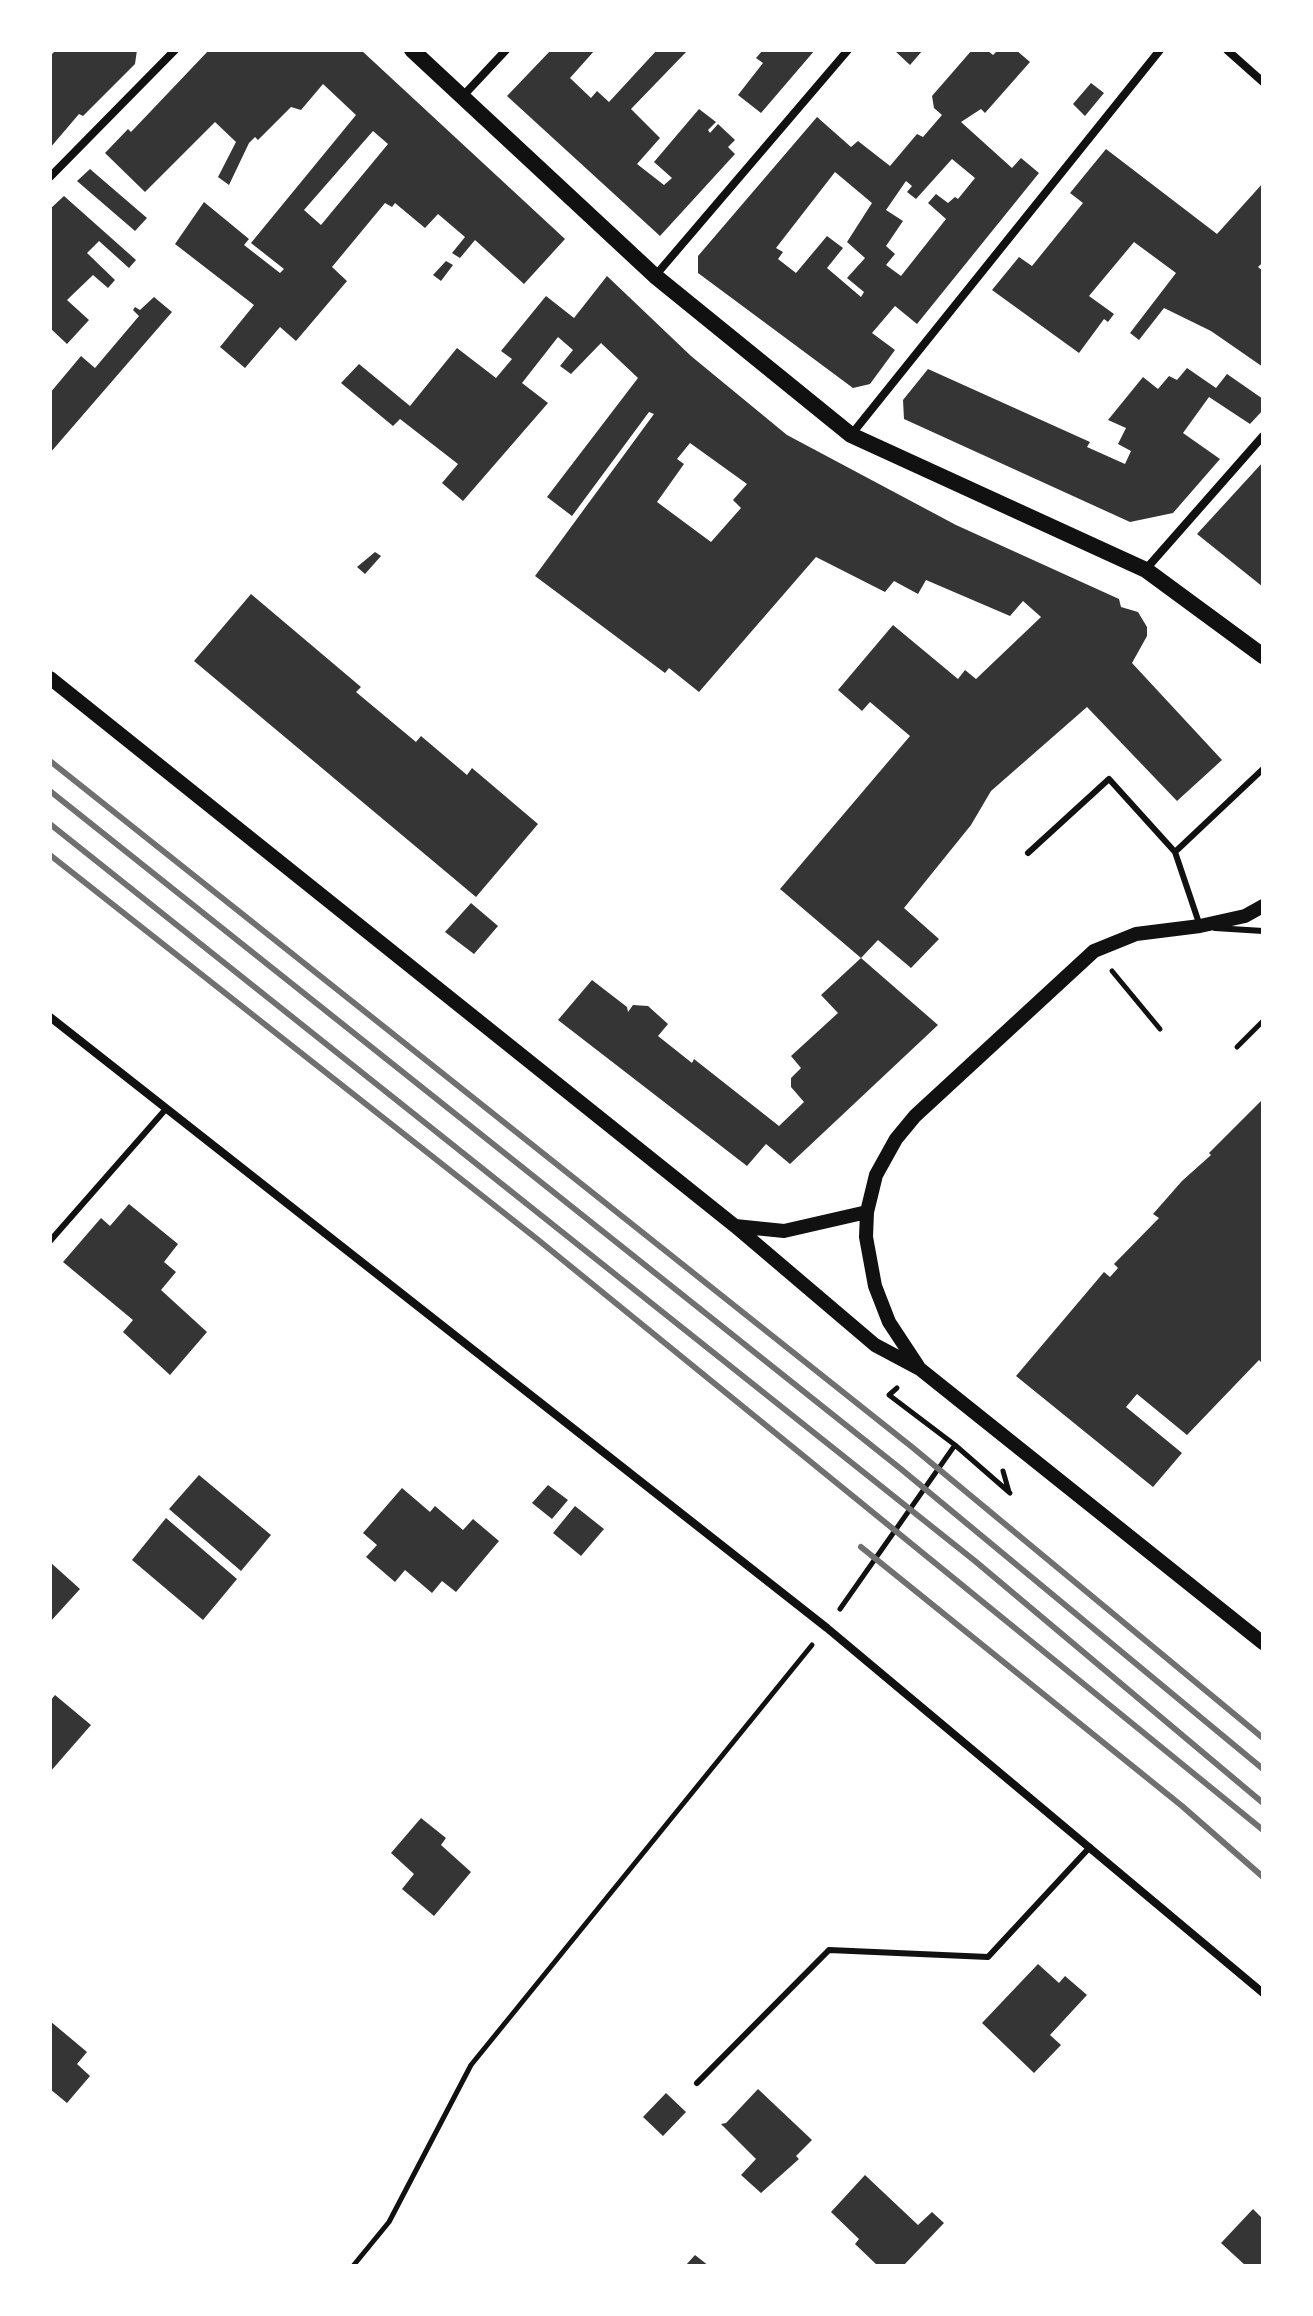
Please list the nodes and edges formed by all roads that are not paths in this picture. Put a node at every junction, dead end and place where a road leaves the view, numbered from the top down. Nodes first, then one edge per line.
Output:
1 (175, 50) edge
2 (412, 50) edge
3 (506, 50) edge
4 (848, 50) edge
5 (1160, 50) edge
6 (1227, 50) edge
7 (1263, 82) edge
8 (461, 97) junction
9 (50, 177) edge
10 (655, 276) junction
11 (851, 435) junction
12 (1263, 436) edge
13 (1146, 570) junction
14 (1263, 656) edge
15 (50, 678) edge
16 (1263, 769) edge
17 (1175, 852) junction
18 (1028, 853) dead end
19 (1263, 906) edge
20 (1200, 926) junction
21 (1263, 931) edge
22 (50, 1017) edge
23 (165, 1110) junction
24 (867, 1212) junction
25 (735, 1226) junction
26 (50, 1241) edge
27 (920, 1369) junction
28 (1263, 1643) edge
29 (1090, 1847) junction
30 (1263, 1993) edge
31 (697, 2083) dead end

1 - 9 street
2 - 8 main road
3 - 8 street
4 - 10 street
5 - 11 street
6 - 7 street
8 - 10 main road
10 - 11 main road
11 - 13 main road
12 - 13 street
13 - 14 main road
15 - 25 street
16 - 17 lane
17 - 18 lane
17 - 20 lane
19 - 20 street
20 - 21 lane
20 - 24 street
22 - 23 street
23 - 26 lane
23 - 29 street
24 - 25 street
24 - 27 street
25 - 27 street
27 - 28 street
29 - 30 street
29 - 31 lane

